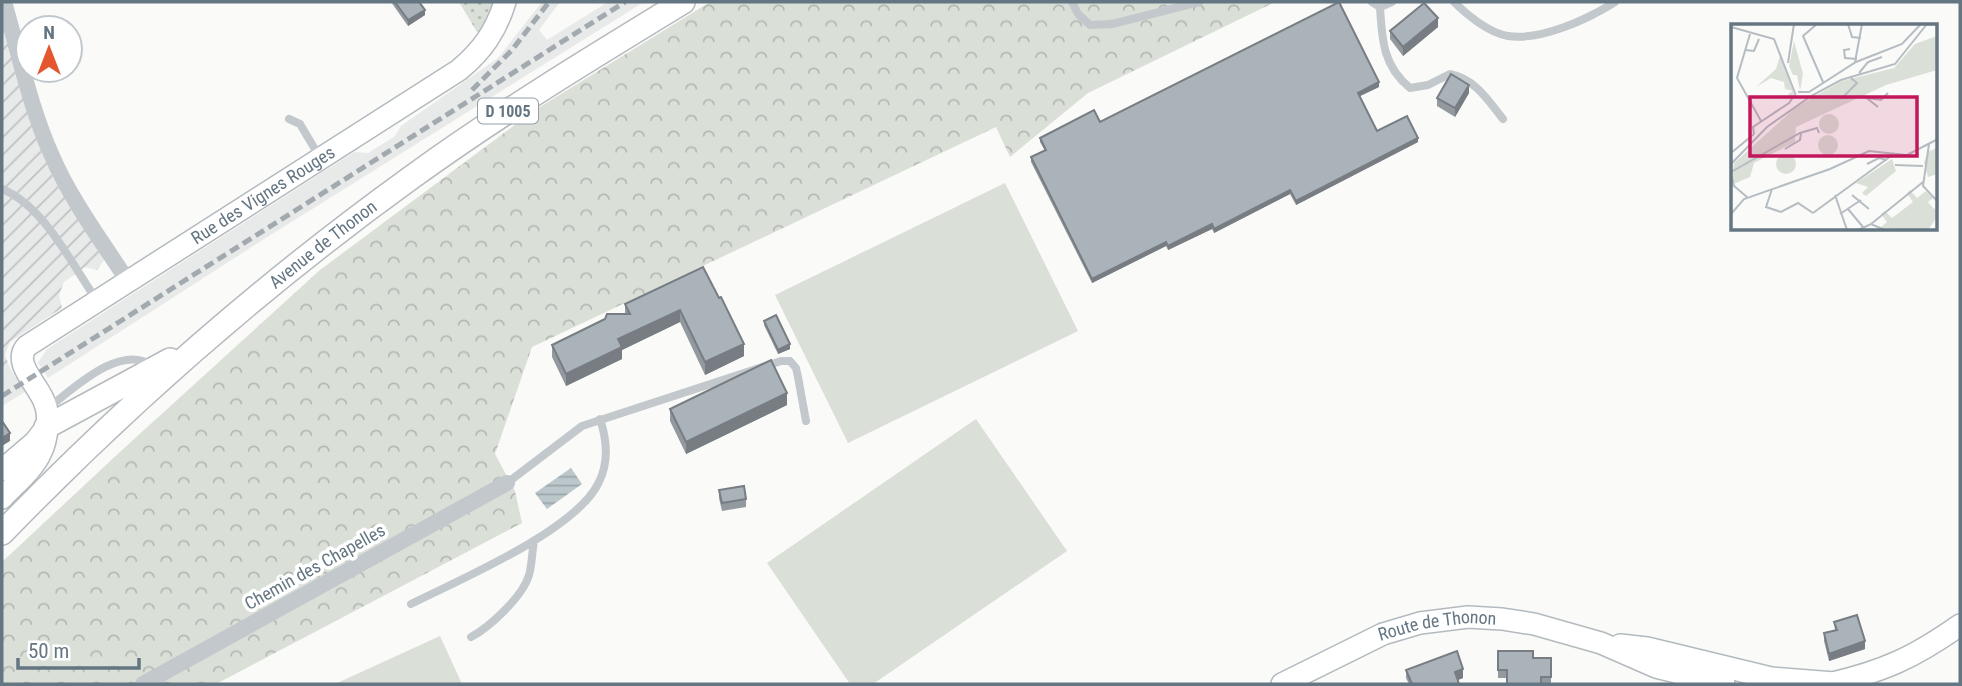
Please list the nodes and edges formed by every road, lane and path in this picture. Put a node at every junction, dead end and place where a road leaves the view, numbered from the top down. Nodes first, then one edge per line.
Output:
1 (4, 2) edge
2 (505, 2) edge
3 (683, 2) edge
4 (1072, 2) edge
5 (1199, 2) edge
6 (1392, 2) edge
7 (1454, 2) edge
8 (1615, 2) edge
9 (1376, 4) edge
10 (1503, 119) dead end
11 (289, 120) dead end
12 (320, 158) junction
13 (2, 189) edge
14 (128, 280) junction
15 (97, 300) junction
16 (198, 346) junction
17 (46, 418) junction
18 (600, 419) junction
19 (806, 421) dead end
20 (2, 470) edge
21 (507, 483) joint
22 (2, 498) edge
23 (2, 533) edge
24 (534, 541) junction
25 (411, 604) dead end
26 (1960, 625) edge
27 (471, 637) dead end
28 (1697, 674) edge
29 (143, 684) edge
30 (1282, 684) edge
31 (1724, 684) edge
32 (1831, 684) edge

1 - 14 street
2 - 12 street, Rue des Vignes Rouges
3 - 16 main road, Avenue de Thonon / D 1005
4 - 5 lane
6 - 9 lane
7 - 8 lane
9 - 10 lane
11 - 12 lane
12 - 14 street, Rue des Vignes Rouges
13 - 15 lane
14 - 15 street, Rue des Vignes Rouges
15 - 17 street, Rue des Vignes Rouges
16 - 17 main road
16 - 23 main road, Avenue de Thonon / D 1005
17 - 20 street
17 - 22 street
18 - 19 lane
18 - 21 lane
18 - 24 lane
21 - 29 street, Chemin des Chapelles
24 - 25 lane
24 - 27 lane
26 - 32 street, Route de Thonon
28 - 30 street, Route de Thonon
28 - 31 street, Route de Thonon
28 - 32 street, Route de Thonon

